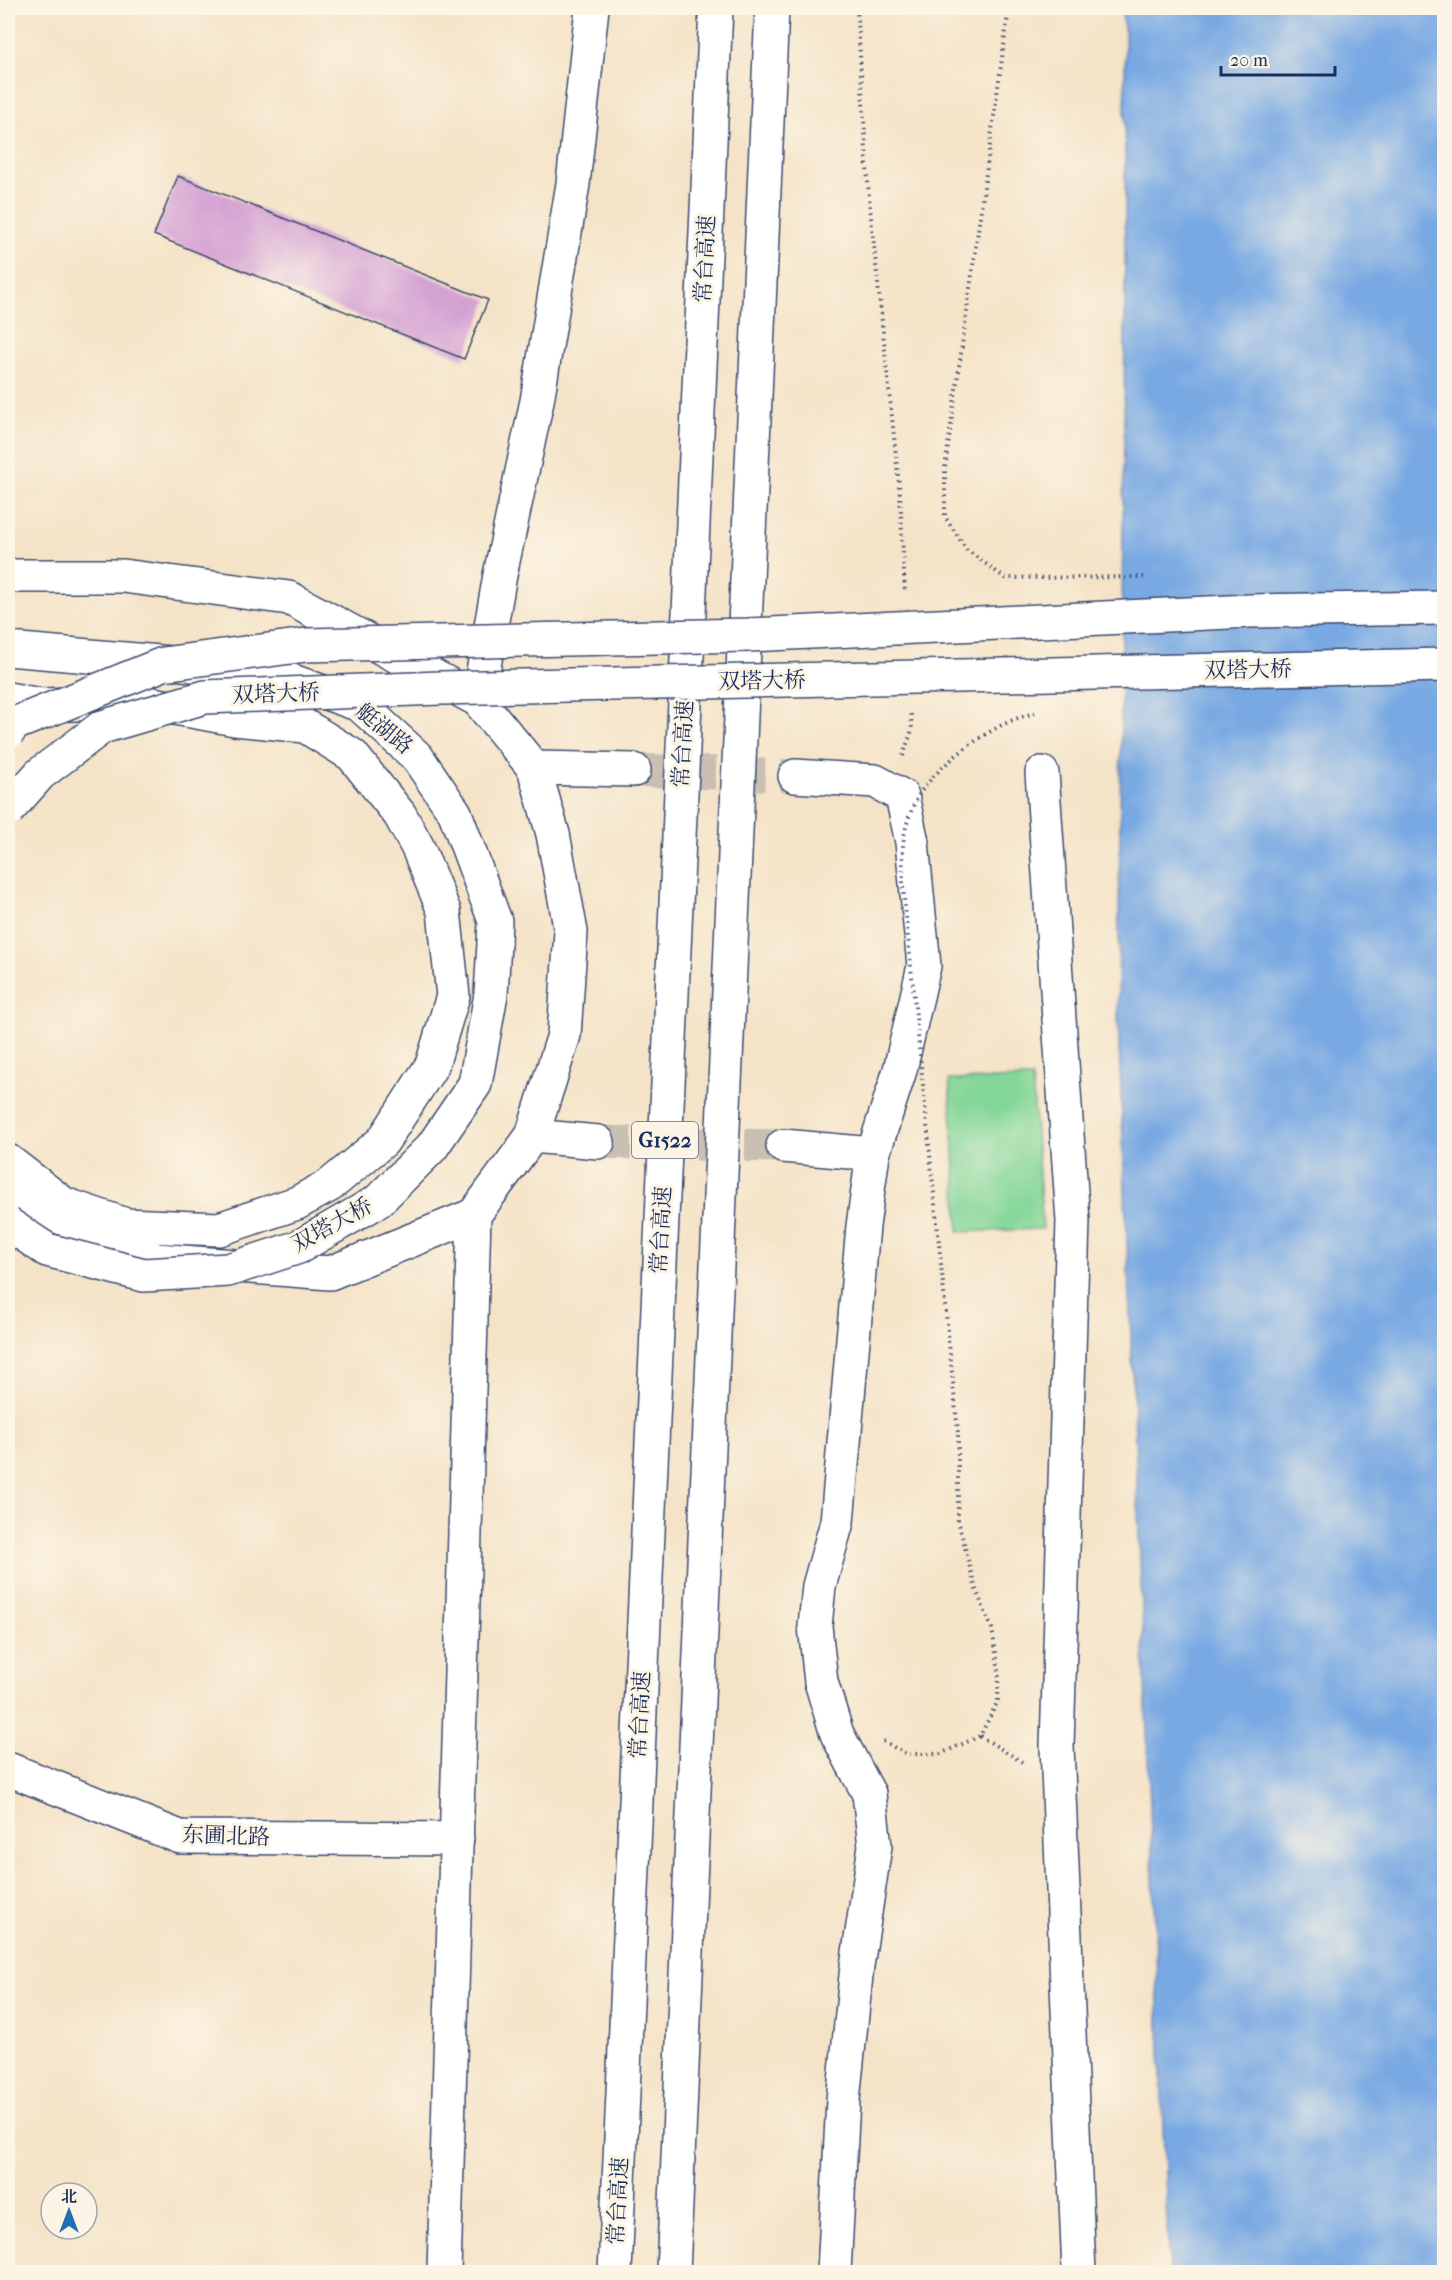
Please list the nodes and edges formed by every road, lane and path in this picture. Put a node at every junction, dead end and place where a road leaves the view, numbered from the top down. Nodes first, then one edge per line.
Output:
1 (592, 8) edge
2 (716, 8) edge
3 (772, 8) edge
4 (857, 8) edge
5 (1009, 8) edge
6 (8, 576) edge
7 (1152, 577) dead end
8 (905, 601) dead end
9 (1444, 608) edge
10 (8, 649) edge
11 (1444, 665) edge
12 (8, 699) edge
13 (478, 700) junction
14 (911, 707) dead end
15 (1043, 713) dead end
16 (8, 732) edge
17 (534, 768) junction
18 (634, 770) tunnel mouth
19 (1042, 773) dead end
20 (795, 776) tunnel mouth
21 (875, 781) junction
22 (8, 810) edge
23 (494, 943) joint
24 (448, 949) joint
25 (532, 1136) junction
26 (598, 1142) tunnel mouth
27 (783, 1146) tunnel mouth
28 (873, 1154) junction
29 (8, 1161) edge
30 (8, 1194) edge
31 (474, 1215) junction
32 (8, 1224) edge
33 (878, 1737) dead end
34 (8, 1769) edge
35 (457, 1839) junction
36 (444, 2272) edge
37 (615, 2272) edge
38 (673, 2272) edge
39 (834, 2272) edge
40 (1079, 2272) edge

1 - 13 main road
2 - 37 main road, 常台高速 / G1522
3 - 38 main road, G1522
4 - 8 path
5 - 7 path
6 - 13 main road
9 - 16 main road, 双塔大桥, bridge
10 - 23 main road, 艇湖路
11 - 22 main road, 双塔大桥, bridge
12 - 24 main road, 艇湖路
13 - 17 main road
14 - 21 path
15 - 33 path, bridge
17 - 18 main road
17 - 25 main road
19 - 40 main road
20 - 21 main road
21 - 28 main road
23 - 32 main road, 双塔大桥, bridge
24 - 29 main road, 双塔大桥
25 - 26 main road
25 - 31 main road
27 - 28 main road
28 - 39 main road
30 - 31 main road
31 - 35 main road
34 - 35 main road, 东圃北路
35 - 36 main road

